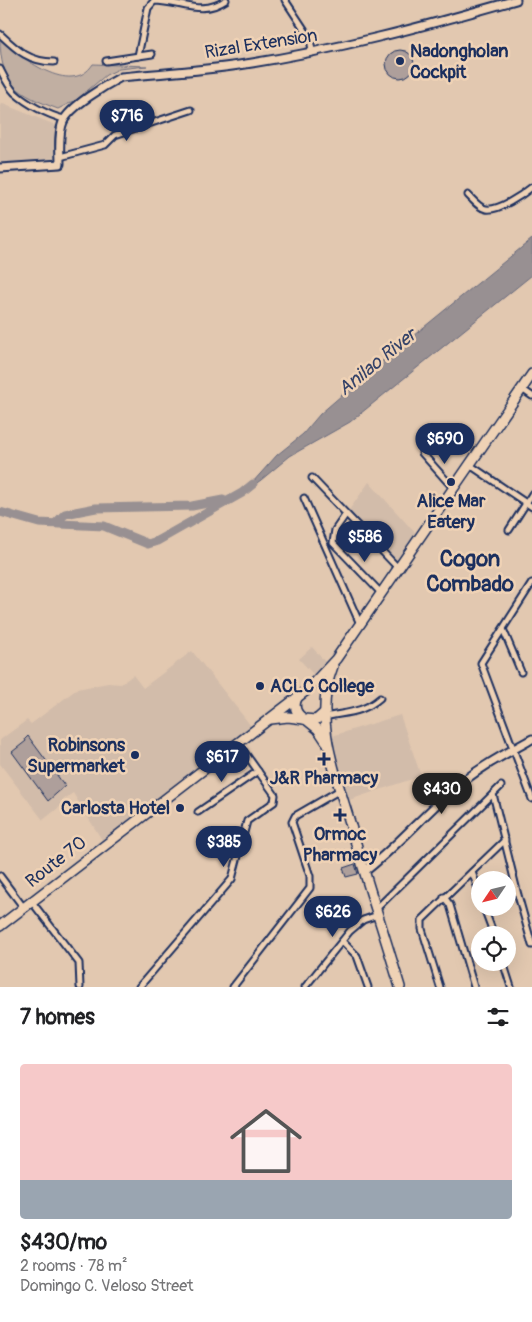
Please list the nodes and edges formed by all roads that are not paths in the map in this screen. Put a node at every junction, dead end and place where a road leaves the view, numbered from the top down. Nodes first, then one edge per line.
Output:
1 (226, 0) edge
2 (285, 0) edge
3 (516, 0) edge
4 (0, 34) edge
5 (312, 51) junction
6 (152, 54) dead end
7 (138, 56) junction
8 (106, 61) dead end
9 (54, 62) dead end
10 (0, 69) edge
11 (191, 110) dead end
12 (64, 120) junction
13 (60, 161) junction
14 (0, 168) edge
15 (532, 187) edge
16 (468, 195) dead end
17 (532, 374) edge
18 (522, 389) junction
19 (532, 396) edge
20 (422, 453) dead end
21 (470, 465) junction
22 (312, 478) dead end
23 (454, 489) junction
24 (532, 494) edge
25 (304, 498) dead end
26 (526, 503) junction
27 (532, 507) edge
28 (346, 514) junction
29 (509, 530) dead end
30 (399, 569) junction
31 (532, 582) edge
32 (381, 593) junction
33 (360, 624) junction
34 (503, 629) junction
35 (336, 659) junction
36 (521, 672) dead end
37 (307, 690) junction
38 (297, 698) junction
39 (380, 698) dead end
40 (325, 710) junction
41 (268, 720) junction
42 (306, 720) junction
43 (532, 739) edge
44 (237, 742) junction
45 (328, 747) junction
46 (514, 749) junction
47 (258, 771) junction
48 (500, 786) dead end
49 (340, 790) junction
50 (494, 794) junction
51 (532, 799) edge
52 (198, 812) dead end
53 (505, 840) junction
54 (473, 871) edge
55 (364, 872) junction
56 (471, 873) edge
57 (0, 876) edge
58 (444, 897) junction
59 (32, 902) junction
60 (24, 908) junction
61 (377, 912) junction
62 (0, 926) edge
63 (343, 942) junction
64 (532, 945) edge
65 (506, 971) edge
66 (80, 987) edge
67 (139, 987) edge
68 (232, 987) edge
69 (305, 987) edge
70 (368, 987) edge
71 (400, 987) edge
72 (440, 987) edge
73 (474, 987) edge
74 (511, 987) edge

1 - 7 street
2 - 5 street
3 - 5 street, Rizal Extension
4 - 9 street
5 - 12 street, Rizal Extension
6 - 7 street
7 - 8 street
10 - 12 street
11 - 13 street
12 - 13 street
13 - 14 street
15 - 16 street
17 - 18 highway
18 - 19 street
18 - 21 highway
20 - 23 street
21 - 23 highway
21 - 26 street
22 - 28 street
23 - 30 highway
24 - 26 street
25 - 33 street
26 - 27 street
26 - 29 street
28 - 30 street
28 - 32 street
30 - 32 highway
31 - 34 street
32 - 33 highway
33 - 35 highway
34 - 36 street
34 - 46 street
35 - 37 highway
35 - 40 highway
37 - 38 highway
37 - 40 highway
38 - 41 highway, Route 70
38 - 42 highway
39 - 40 street
40 - 42 highway
40 - 45 highway
41 - 42 highway
41 - 44 highway, Route 70
42 - 45 highway
43 - 46 street
44 - 47 street
44 - 59 highway, Route 70
45 - 49 highway
46 - 51 street
46 - 55 street
47 - 52 street
47 - 67 street
48 - 50 street
49 - 55 highway
49 - 68 street
50 - 53 street
50 - 61 street
53 - 54 street
53 - 64 street
55 - 61 highway
56 - 58 street
57 - 60 street
58 - 72 street
58 - 73 street
59 - 60 highway, Route 70
59 - 66 street
60 - 62 highway, Route 70
61 - 63 street
61 - 71 highway
63 - 69 street
63 - 70 street
65 - 74 street

